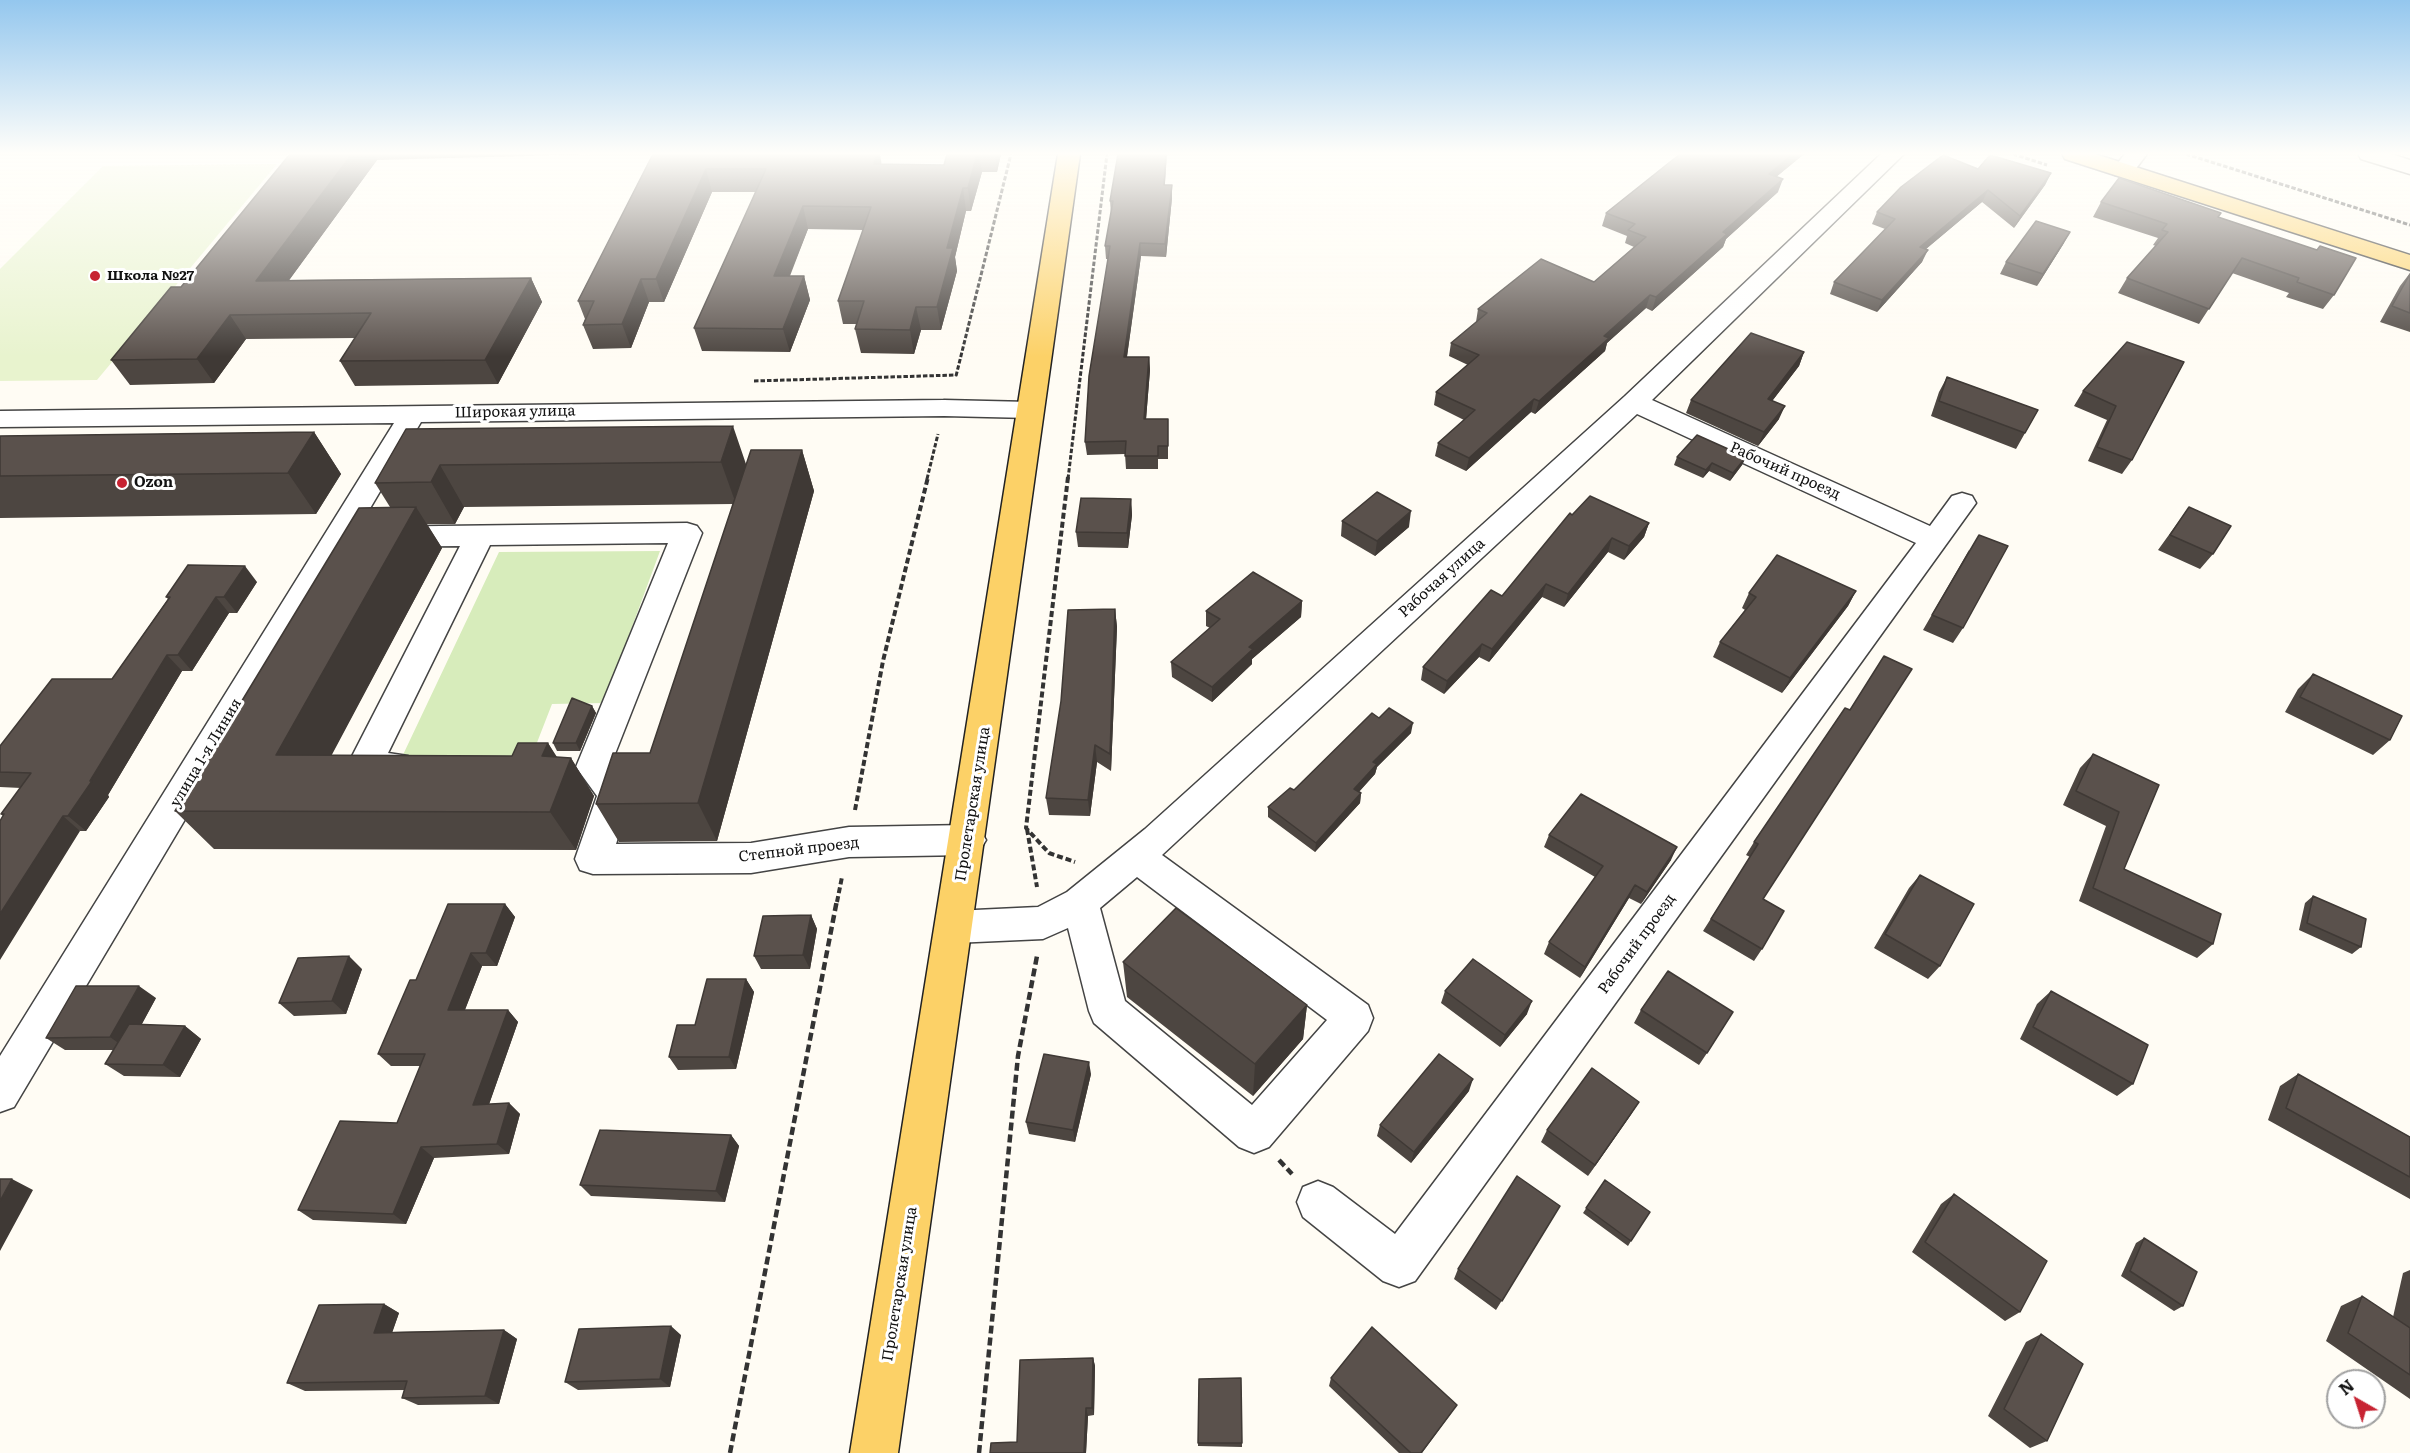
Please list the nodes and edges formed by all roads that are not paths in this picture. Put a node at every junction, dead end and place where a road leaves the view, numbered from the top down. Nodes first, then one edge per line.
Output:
1 (1059, 222) edge
2 (1822, 222) edge
3 (2295, 222) edge
4 (2410, 263) edge
5 (1634, 402) junction
6 (1030, 410) junction
7 (413, 413) junction
8 (0, 419) edge
9 (1962, 503) dead end
10 (480, 536) junction
11 (337, 537) junction
12 (1935, 540) junction
13 (422, 766) edge
14 (559, 766) edge
15 (593, 767) junction
16 (968, 840) junction
17 (1136, 856) junction
18 (1080, 903) junction
19 (954, 927) junction
20 (0, 1093) edge
21 (1318, 1202) road end
22 (874, 1453) edge

1 - 6 main road, Пролетарская улица
2 - 5 street, Рабочая улица
3 - 4 main road
5 - 12 street, Рабочий проезд
5 - 17 street, Рабочая улица
6 - 7 street, Широкая улица
6 - 16 main road, Пролетарская улица
7 - 8 street, Широкая улица
7 - 11 street, улица 1-я Линия
9 - 12 street, Рабочий проезд
10 - 11 street
10 - 13 street
10 - 15 street
11 - 20 street, улица 1-я Линия
12 - 21 street, Рабочий проезд
14 - 15 street
15 - 16 street, Степной проезд
16 - 19 main road, Пролетарская улица
17 - 18 street, Рабочая улица
17 - 18 street
18 - 19 street, Рабочая улица
19 - 22 main road, Пролетарская улица

